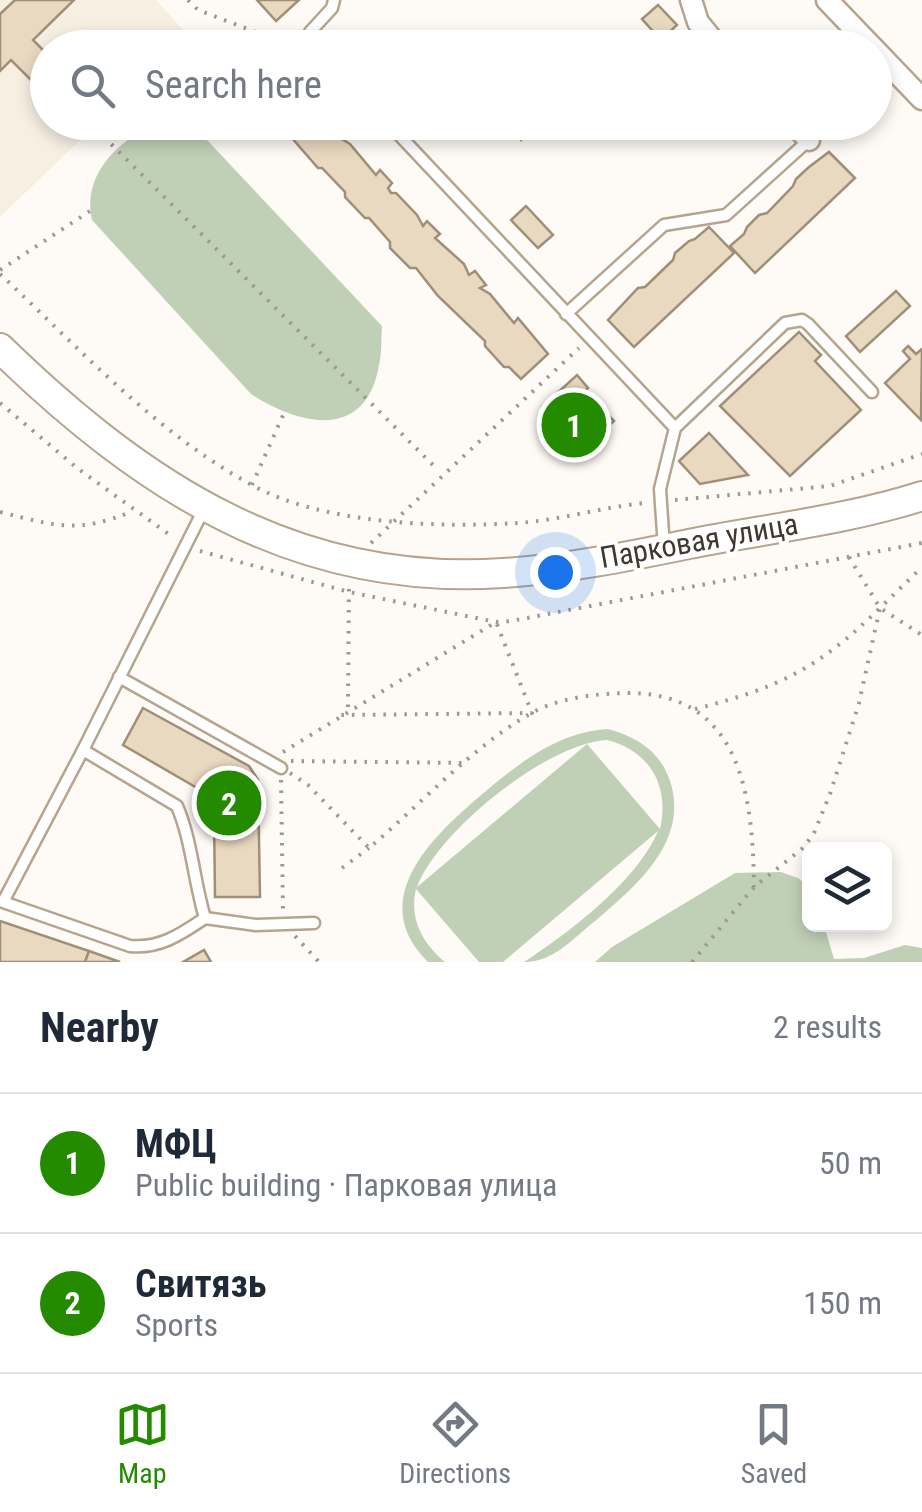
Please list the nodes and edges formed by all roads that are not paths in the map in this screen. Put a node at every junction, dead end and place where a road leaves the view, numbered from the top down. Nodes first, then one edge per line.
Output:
1 (334, 0) edge
2 (690, 0) edge
3 (828, 0) edge
4 (312, 30) edge
5 (704, 30) edge
6 (857, 30) edge
7 (892, 68) edge
8 (922, 100) edge
9 (405, 140) edge
10 (809, 140) edge
11 (566, 314) junction
12 (0, 348) edge
13 (872, 392) dead end
14 (675, 428) junction
15 (922, 496) edge
16 (204, 508) junction
17 (664, 549) junction
18 (119, 677) junction
19 (82, 750) junction
20 (281, 768) road end
21 (1, 902) edge
22 (205, 918) junction
23 (314, 923) dead end

1 - 4 lane
2 - 5 street
3 - 6 street
7 - 8 street
9 - 11 lane
10 - 11 lane
11 - 14 lane
12 - 16 street, Парковая улица
13 - 14 lane
14 - 17 lane
15 - 17 street, Парковая улица
16 - 17 street, Парковая улица
16 - 18 lane
18 - 19 lane
18 - 20 lane
19 - 21 lane
19 - 22 lane
21 - 22 lane
22 - 23 lane

